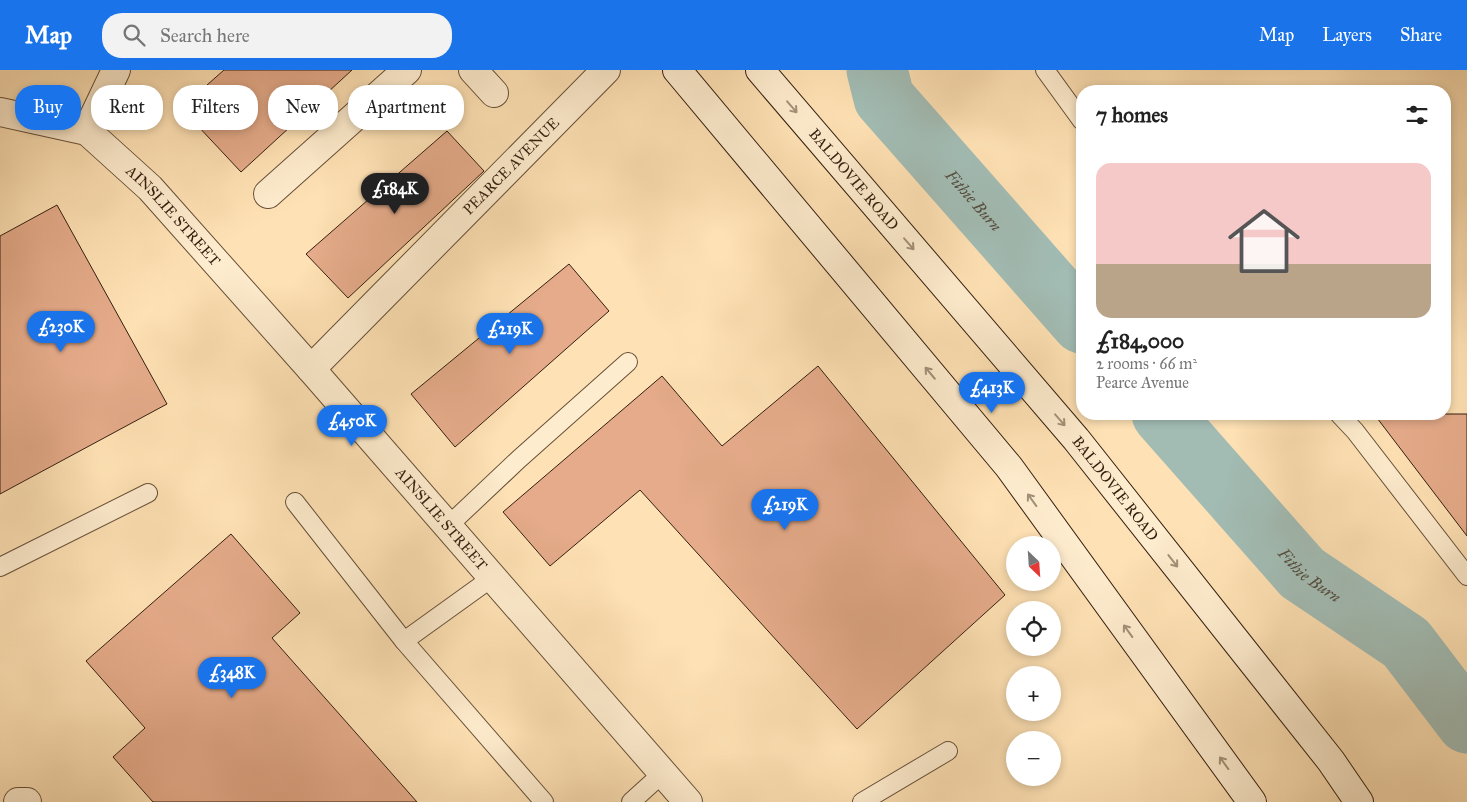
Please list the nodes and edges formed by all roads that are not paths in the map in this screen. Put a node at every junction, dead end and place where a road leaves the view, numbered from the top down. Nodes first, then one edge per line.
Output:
1 (116, 70) edge
2 (407, 70) edge
3 (473, 70) edge
4 (606, 70) edge
5 (676, 70) edge
6 (760, 70) edge
7 (1045, 70) edge
8 (494, 93) dead end
9 (0, 112) edge
10 (1076, 113) edge
11 (87, 130) junction
12 (268, 194) dead end
13 (628, 362) dead end
14 (311, 369) junction
15 (1345, 420) edge
16 (148, 493) dead end
17 (295, 502) dead end
18 (448, 526) junction
19 (0, 567) edge
20 (1467, 576) edge
21 (493, 577) junction
22 (404, 641) junction
23 (948, 752) dead end
24 (663, 774) junction
25 (18, 802) edge
26 (26, 802) edge
27 (544, 802) edge
28 (631, 802) edge
29 (688, 802) edge
30 (862, 802) edge
31 (1252, 802) edge
32 (1359, 802) edge

1 - 11 main road
2 - 12 main road
3 - 8 main road
4 - 14 main road, PEARCE AVENUE
31 -> 5 main road
6 -> 32 main road, BALDOVIE ROAD
7 - 10 lane
9 - 11 main road
11 - 14 main road, AINSLIE STREET
13 - 18 lane
14 - 18 main road, AINSLIE STREET
15 - 20 lane
16 - 19 lane
17 - 22 lane
18 - 21 main road, AINSLIE STREET
21 - 22 lane
21 - 24 main road, AINSLIE STREET
22 - 27 lane
23 - 30 lane
24 - 28 lane
24 - 29 main road, AINSLIE STREET
25 - 26 main road

